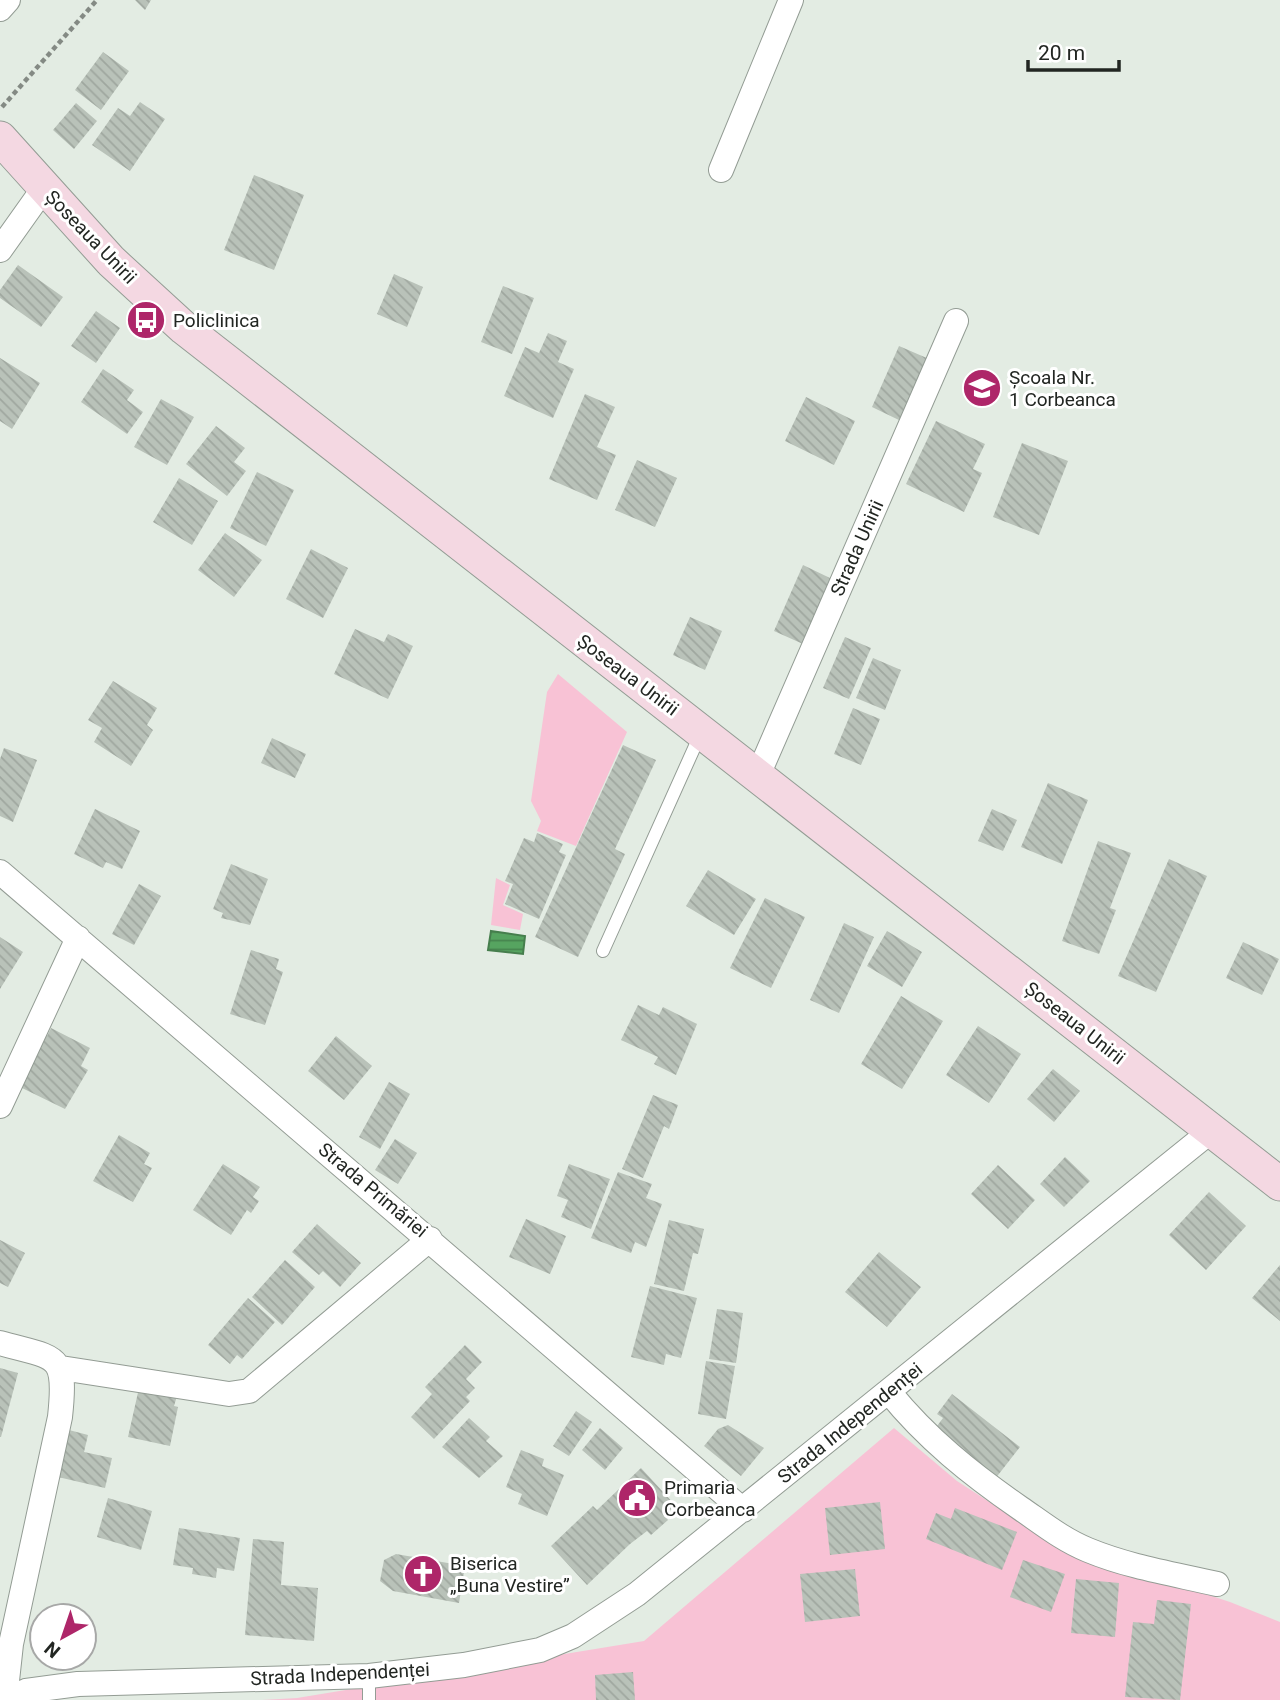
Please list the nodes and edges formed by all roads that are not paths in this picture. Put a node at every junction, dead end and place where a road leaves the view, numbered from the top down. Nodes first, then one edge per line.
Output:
1 (8, 0) edge
2 (792, 0) edge
3 (0, 9) edge
4 (0, 138) edge
5 (721, 170) dead end
6 (44, 188) junction
7 (0, 250) edge
8 (956, 321) dead end
9 (701, 731) junction
10 (758, 775) junction
11 (0, 872) edge
12 (78, 938) junction
13 (603, 951) dead end
14 (0, 1106) edge
15 (1211, 1131) junction
16 (1280, 1184) edge
17 (430, 1239) junction
18 (0, 1343) edge
19 (61, 1368) junction
20 (889, 1392) junction
21 (743, 1510) junction
22 (1217, 1584) dead end
23 (369, 1688) edge
24 (4, 1700) edge

1 - 3 street
2 - 5 street
4 - 6 main road, Șoseaua Unirii
6 - 7 street
6 - 9 main road, Șoseaua Unirii
8 - 10 street, Strada Unirii
9 - 10 main road, Șoseaua Unirii
9 - 13 lane
10 - 15 main road, Șoseaua Unirii
11 - 12 street, Strada Primăriei
12 - 14 street
12 - 17 street, Strada Primăriei
15 - 16 main road, Șoseaua Unirii
15 - 20 street, Strada Independenței
17 - 19 street
17 - 21 street, Strada Primăriei
18 - 19 street
19 - 24 street
20 - 21 street, Strada Independenței
20 - 22 street
21 - 23 street, Strada Independenței
23 - 24 street, Strada Independenței

